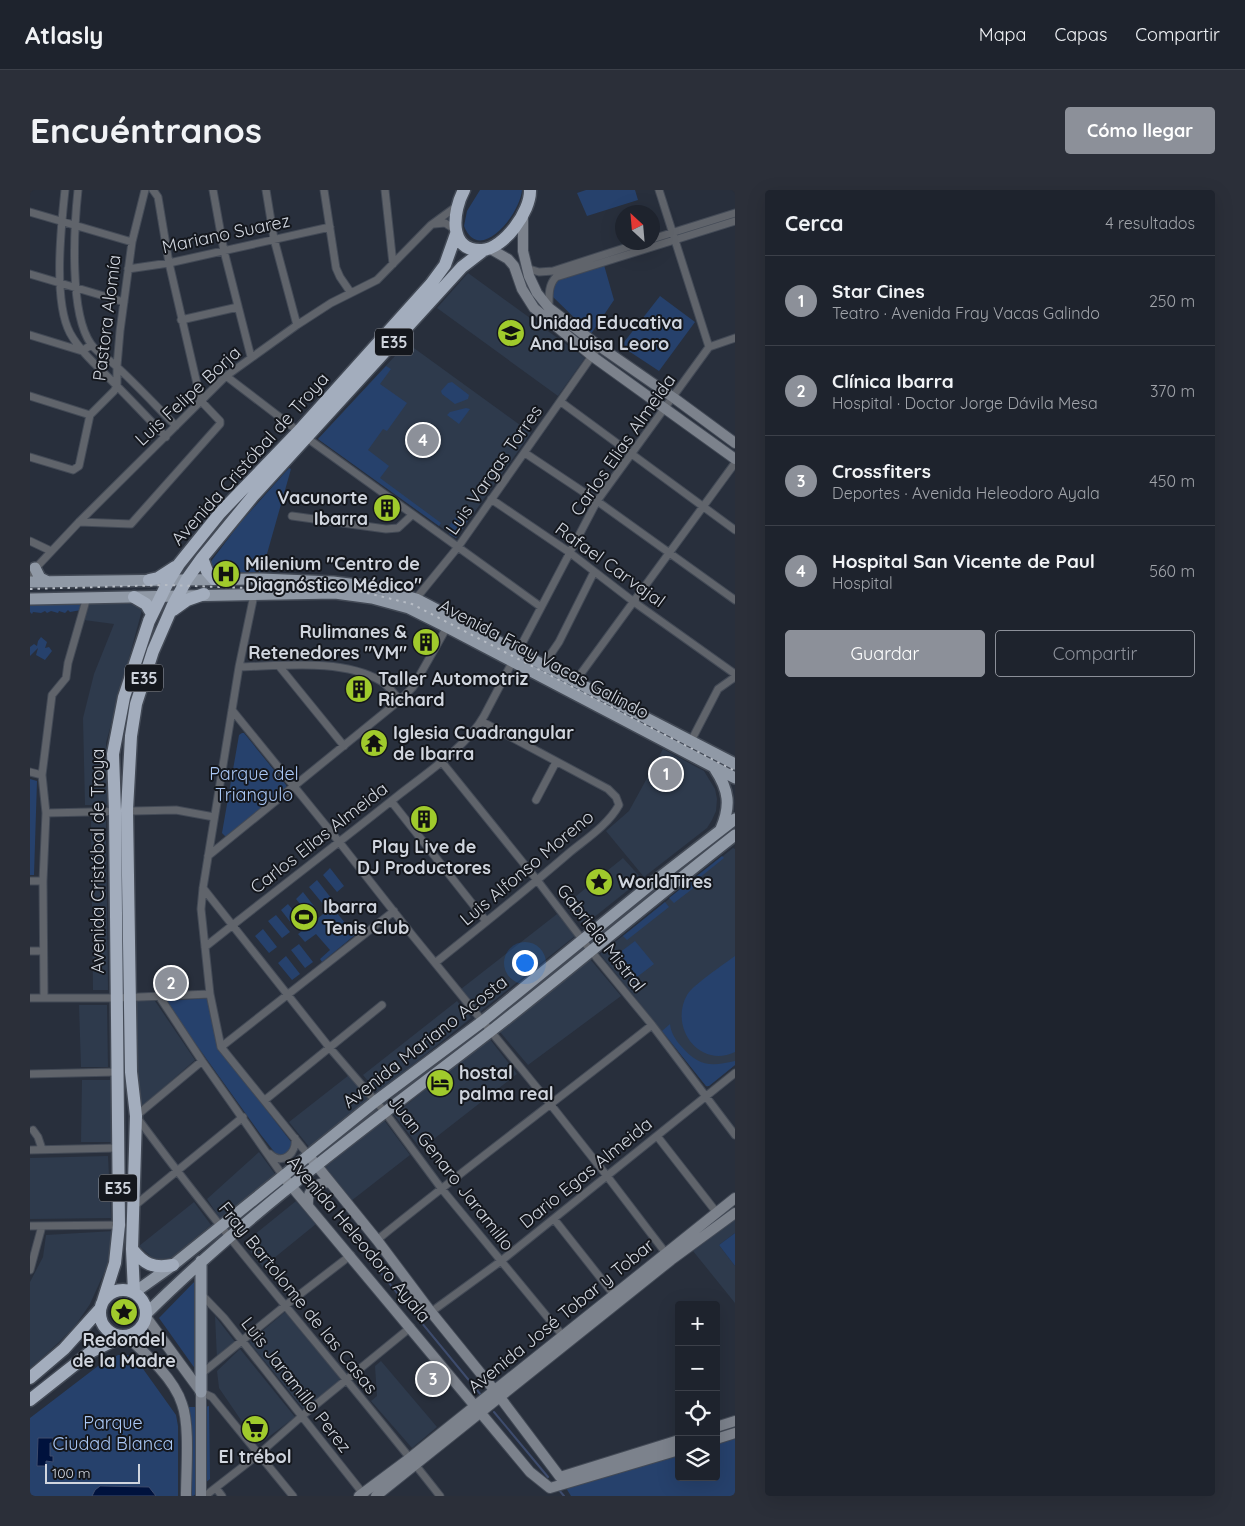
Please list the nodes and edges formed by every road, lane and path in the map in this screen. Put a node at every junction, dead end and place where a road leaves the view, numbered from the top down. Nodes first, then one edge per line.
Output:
1 (65, 190) edge
2 (78, 190) edge
3 (145, 190) edge
4 (153, 190) edge
5 (213, 190) edge
6 (266, 190) edge
7 (324, 190) edge
8 (385, 190) edge
9 (659, 190) edge
10 (532, 192) edge
11 (459, 197) edge
12 (30, 212) edge
13 (735, 213) edge
14 (524, 215) junction
15 (62, 221) junction
16 (735, 221) edge
17 (432, 225) junction
18 (74, 226) junction
19 (330, 227) junction
20 (456, 232) junction
21 (673, 237) junction
22 (274, 239) junction
23 (660, 239) edge
24 (132, 242) junction
25 (486, 249) junction
26 (618, 250) edge
27 (224, 251) junction
28 (169, 263) junction
29 (394, 264) junction
30 (526, 268) junction
31 (128, 269) junction
32 (30, 274) edge
33 (60, 282) junction
34 (76, 288) junction
35 (351, 293) junction
36 (124, 302) junction
37 (238, 306) junction
38 (549, 308) junction
39 (181, 320) junction
40 (297, 325) junction
41 (30, 335) edge
42 (735, 338) edge
43 (91, 345) junction
44 (599, 346) junction
45 (709, 347) junction
46 (82, 351) junction
47 (592, 356) junction
48 (251, 357) junction
49 (116, 366) junction
50 (226, 376) junction
51 (117, 386) junction
52 (30, 396) edge
53 (674, 398) junction
54 (200, 401) junction
55 (561, 402) junction
56 (665, 408) junction
57 (90, 415) junction
58 (176, 426) junction
59 (303, 435) junction
60 (166, 437) junction
61 (735, 443) edge
62 (525, 453) junction
63 (631, 454) junction
64 (30, 457) edge
65 (735, 459) edge
66 (735, 463) edge
67 (491, 499) junction
68 (597, 501) junction
69 (703, 507) junction
70 (412, 515) junction
71 (292, 516) dead end
72 (79, 522) junction
73 (735, 530) edge
74 (30, 541) edge
75 (458, 547) junction
76 (52, 551) junction
77 (570, 552) junction
78 (668, 552) junction
79 (202, 558) junction
80 (179, 564) junction
81 (33, 571) edge
82 (594, 572) junction
83 (187, 579) junction
84 (214, 579) junction
85 (149, 580) junction
86 (169, 580) junction
87 (46, 581) junction
88 (30, 582) edge
89 (204, 594) junction
90 (179, 595) junction
91 (254, 595) junction
92 (161, 596) junction
93 (87, 597) junction
94 (134, 597) junction
95 (30, 599) edge
96 (416, 599) junction
97 (735, 600) edge
98 (634, 602) junction
99 (541, 607) junction
100 (409, 608) junction
101 (152, 614) junction
102 (169, 614) junction
103 (447, 627) junction
104 (518, 650) junction
105 (512, 662) junction
106 (544, 664) junction
107 (279, 666) junction
108 (238, 667) junction
109 (735, 675) edge
110 (576, 681) junction
111 (568, 692) junction
112 (400, 700) junction
113 (232, 710) junction
114 (481, 721) junction
115 (691, 741) junction
116 (344, 746) junction
117 (685, 752) junction
118 (441, 761) junction
119 (556, 762) junction
120 (735, 764) edge
121 (714, 768) junction
122 (30, 772) edge
123 (42, 775) junction
124 (735, 778) edge
125 (294, 787) junction
126 (536, 800) dead end
127 (391, 801) junction
128 (121, 811) junction
129 (46, 813) junction
130 (214, 816) junction
131 (735, 819) edge
132 (721, 830) junction
133 (735, 835) edge
134 (340, 842) junction
135 (208, 856) junction
136 (537, 880) junction
137 (30, 881) edge
138 (43, 881) junction
139 (203, 888) junction
140 (394, 911) junction
141 (486, 921) junction
142 (232, 925) junction
143 (582, 940) junction
144 (205, 947) junction
145 (43, 951) junction
146 (591, 951) junction
147 (30, 952) edge
148 (435, 963) junction
149 (210, 994) junction
150 (287, 994) junction
151 (159, 996) junction
152 (129, 997) junction
153 (30, 998) edge
154 (44, 998) junction
155 (116, 998) junction
156 (382, 1005) dead end
157 (483, 1020) junction
158 (652, 1025) junction
159 (491, 1031) junction
160 (221, 1046) junction
161 (330, 1048) junction
162 (202, 1061) junction
163 (117, 1072) junction
164 (735, 1073) edge
165 (30, 1074) edge
166 (705, 1097) junction
167 (265, 1100) junction
168 (376, 1101) junction
169 (551, 1105) junction
170 (384, 1111) junction
171 (136, 1116) junction
172 (243, 1117) junction
173 (32, 1130) dead end
174 (735, 1135) edge
175 (657, 1136) junction
176 (295, 1138) junction
177 (117, 1148) junction
178 (42, 1149) junction
179 (30, 1150) edge
180 (268, 1152) junction
181 (312, 1161) junction
182 (177, 1171) junction
183 (283, 1176) junction
184 (607, 1176) junction
185 (330, 1182) junction
186 (291, 1186) junction
187 (441, 1188) junction
188 (735, 1198) edge
189 (308, 1205) junction
190 (118, 1207) junction
191 (134, 1207) junction
192 (717, 1213) junction
193 (735, 1213) edge
194 (554, 1219) junction
195 (119, 1224) junction
196 (132, 1224) junction
197 (30, 1226) edge
198 (42, 1226) junction
199 (220, 1227) junction
200 (229, 1237) junction
201 (377, 1240) junction
202 (132, 1249) junction
203 (350, 1255) junction
204 (668, 1256) junction
205 (201, 1261) junction
206 (501, 1261) junction
207 (173, 1265) junction
208 (30, 1270) edge
209 (134, 1292) junction
210 (201, 1294) junction
211 (614, 1295) junction
212 (101, 1305) junction
213 (286, 1305) junction
214 (431, 1312) junction
215 (146, 1315) junction
216 (411, 1327) junction
217 (125, 1336) junction
218 (563, 1336) junction
219 (242, 1341) junction
220 (201, 1374) junction
221 (30, 1378) edge
222 (346, 1380) junction
223 (201, 1392) junction
224 (497, 1393) junction
225 (30, 1400) edge
226 (478, 1408) junction
227 (302, 1416) junction
228 (735, 1421) edge
229 (720, 1426) edge
230 (731, 1435) edge
231 (675, 1442) edge
232 (675, 1450) edge
233 (654, 1453) junction
234 (259, 1454) junction
235 (413, 1461) junction
236 (560, 1477) junction
237 (216, 1488) junction
238 (550, 1492) edge
239 (362, 1495) edge
240 (186, 1496) edge
241 (201, 1496) edge
242 (206, 1496) edge
243 (222, 1496) edge
244 (293, 1496) edge
245 (376, 1496) edge
246 (440, 1496) edge

1 - 15 street
2 - 18 street
3 - 24 street, Pastora Alomía
4 - 28 street
5 - 27 street
6 - 22 street
7 - 19 street
8 - 29 street
9 - 21 street
10 - 14 highway, E35
11 - 17 street, Luis Felipe Borja
11 - 20 highway, E35
12 - 15 street
13 - 21 street
14 - 25 highway, E35
14 - 30 main road
15 - 18 street
15 - 33 street
16 - 21 street
17 - 20 street
17 - 29 street, Luis Felipe Borja
18 - 24 street
18 - 34 street
19 - 22 street, Mariano Suarez
19 - 35 street
20 - 25 highway
20 - 59 highway, Avenida Cristóbal de Troya / E35
21 - 23 street
21 - 38 street
21 - 45 street
22 - 27 street, Mariano Suarez
22 - 40 street
24 - 31 street, Pastora Alomía
25 - 47 main road
25 - 59 highway, Avenida Cristóbal de Troya / E35
26 - 30 street
27 - 28 street, Mariano Suarez
27 - 37 street
28 - 31 street, Mariano Suarez
28 - 39 street
29 - 35 street, Luis Felipe Borja
30 - 38 main road
31 - 36 street, Pastora Alomía
32 - 33 street
33 - 34 street
33 - 46 street
34 - 36 street
34 - 43 street
35 - 40 street, Luis Felipe Borja
36 - 49 street, Pastora Alomía
37 - 39 street
37 - 48 street
38 - 44 main road
39 - 54 street
40 - 48 street, Luis Felipe Borja
41 - 46 street
42 - 45 street
43 - 46 street
43 - 49 street
44 - 47 street, Luis Vargas Torres
44 - 53 main road
45 - 53 street, Carlos Elias Almeida
46 - 51 street
47 - 55 street, Luis Vargas Torres
47 - 56 main road
48 - 50 street, Luis Felipe Borja
49 - 51 street, Pastora Alomía
49 - 58 street
50 - 54 street, Luis Felipe Borja
50 - 59 street
51 - 57 street, Pastora Alomía
51 - 60 street
52 - 57 street
53 - 56 street, Carlos Elias Almeida
53 - 61 main road
54 - 58 street, Luis Felipe Borja
54 - 72 street
55 - 62 street, Luis Vargas Torres
55 - 63 street
56 - 63 street, Carlos Elias Almeida
56 - 65 main road
57 - 64 street
58 - 60 street, Luis Felipe Borja
59 - 70 street
59 - 79 highway, Avenida Cristóbal de Troya / E35
59 - 80 highway, Avenida Cristóbal de Troya / E35
60 - 72 street, Luis Felipe Borja
62 - 67 street, Luis Vargas Torres
62 - 68 street
63 - 68 street, Carlos Elias Almeida
63 - 69 street
66 - 69 street
67 - 75 street, Luis Vargas Torres
67 - 77 street, Rafael Carvajal
68 - 77 street, Carlos Elias Almeida
68 - 78 street
69 - 73 street
69 - 78 street
70 - 71 street
70 - 75 street
72 - 76 street, Luis Felipe Borja
74 - 76 street
75 - 96 street, Luis Vargas Torres
75 - 99 street
76 - 81 street, Luis Felipe Borja
77 - 82 street, Rafael Carvajal
77 - 99 street, Carlos Elias Almeida
78 - 97 street
78 - 98 street
79 - 83 highway, Avenida Cristóbal de Troya / E35
79 - 84 highway
80 - 85 highway
80 - 86 highway, Avenida Cristóbal de Troya / E35
81 - 87 main road
82 - 98 street, Rafael Carvajal
82 - 106 street
83 - 84 main road, Avenida Fray Vacas Galindo
83 - 86 main road, Avenida Fray Vacas Galindo
83 - 90 highway, Avenida Cristóbal de Troya / E35
84 - 96 main road, Avenida Fray Vacas Galindo
85 - 86 main road, Avenida Fray Vacas Galindo
85 - 87 main road, Avenida Fray Vacas Galindo
86 - 92 highway, Avenida Cristóbal de Troya / E35
87 - 88 main road, Avenida Fray Vacas Galindo
89 - 90 main road, Avenida Fray Vacas Galindo
89 - 91 main road, Avenida Fray Vacas Galindo
89 - 102 highway
90 - 92 main road, Avenida Fray Vacas Galindo
90 - 102 highway, Avenida Cristóbal de Troya / E35
91 - 100 main road, Avenida Fray Vacas Galindo
91 - 108 street, Avenida Heleodoro Ayala
92 - 94 main road, Avenida Fray Vacas Galindo
92 - 101 highway, Avenida Cristóbal de Troya / E35
93 - 94 main road, Avenida Fray Vacas Galindo
93 - 95 main road, Avenida Fray Vacas Galindo
93 - 123 street
94 - 101 highway
96 - 100 street, Luis Vargas Torres
96 - 104 main road, Avenida Fray Vacas Galindo
98 - 109 street, Rafael Carvajal
98 - 110 street
99 - 104 street, Carlos Elias Almeida
100 - 103 main road, Avenida Fray Vacas Galindo
101 - 128 highway, Avenida Cristóbal de Troya / E35
102 - 128 highway, Avenida Cristóbal de Troya / E35
103 - 105 main road, Avenida Fray Vacas Galindo
103 - 112 street
104 - 105 street, Carlos Elias Almeida
104 - 106 main road, Avenida Fray Vacas Galindo
105 - 111 main road, Avenida Fray Vacas Galindo
105 - 114 street, Carlos Elias Almeida
106 - 110 main road, Avenida Fray Vacas Galindo
107 - 108 street
107 - 112 street
107 - 116 street
108 - 113 street, Avenida Heleodoro Ayala
109 - 115 street
110 - 111 street
110 - 115 main road, Avenida Fray Vacas Galindo
111 - 117 main road, Avenida Fray Vacas Galindo
112 - 116 street
113 - 125 street
113 - 130 street, Avenida Heleodoro Ayala
114 - 118 street, Carlos Elias Almeida
114 - 119 street
115 - 117 street
115 - 120 main road, Avenida Fray Vacas Galindo
116 - 125 street
117 - 121 main road, Avenida Fray Vacas Galindo
118 - 127 street, Carlos Elias Almeida
118 - 136 street, Gabriela Mistral
119 - 126 street
119 - 136 street, Luis Alfonso Moreno
121 - 124 main road, Avenida Fray Vacas Galindo
121 - 132 main road
122 - 123 street
123 - 129 street
125 - 134 street
125 - 135 street
127 - 134 street, Carlos Elias Almeida
127 - 141 street
128 - 129 street
128 - 130 street
128 - 152 highway, Avenida Cristóbal de Troya / E35
128 - 155 highway, Avenida Cristóbal de Troya / E35
129 - 138 street
130 - 135 street, Avenida Heleodoro Ayala
131 - 132 main road, Avenida Mariano Acosta
132 - 143 main road, Avenida Mariano Acosta
133 - 146 main road, Avenida Mariano Acosta
134 - 140 street
134 - 142 street, Carlos Elias Almeida
135 - 139 street, Avenida Heleodoro Ayala
136 - 141 street, Luis Alfonso Moreno
136 - 143 street, Gabriela Mistral
137 - 138 street
138 - 145 street
139 - 142 street, Juan Genaro Jaramillo
139 - 144 street, Avenida Heleodoro Ayala
140 - 148 street
140 - 150 street
141 - 148 street, Luis Alfonso Moreno
142 - 144 street, Carlos Elias Almeida
142 - 150 street, Juan Genaro Jaramillo
143 - 146 street, Gabriela Mistral
143 - 157 main road, Avenida Mariano Acosta
144 - 149 street, Avenida Heleodoro Ayala
145 - 147 street
145 - 154 street
146 - 158 street, Gabriela Mistral
146 - 159 main road, Avenida Mariano Acosta
148 - 157 street
149 - 151 street
149 - 160 street, Avenida Heleodoro Ayala
150 - 160 street
150 - 161 street, Juan Genaro Jaramillo
151 - 152 street
151 - 162 street, Avenida Heleodoro Ayala
152 - 155 street
152 - 171 highway, Avenida Cristóbal de Troya / E35
153 - 154 street
154 - 155 street
155 - 163 highway, Avenida Cristóbal de Troya / E35
156 - 161 street
157 - 159 street
157 - 168 main road, Avenida Mariano Acosta
158 - 166 street, Gabriela Mistral
158 - 169 street
159 - 169 street
159 - 170 main road, Avenida Mariano Acosta
160 - 167 street, Avenida Heleodoro Ayala
161 - 167 street
161 - 168 street, Juan Genaro Jaramillo
162 - 171 street
162 - 172 street, Avenida Heleodoro Ayala
163 - 165 street
163 - 177 highway, Avenida Cristóbal de Troya / E35
164 - 166 street, Dario Egas Almeida
166 - 174 street, Gabriela Mistral
166 - 175 street, Dario Egas Almeida
167 - 176 street, Avenida Heleodoro Ayala
168 - 170 street, Juan Genaro Jaramillo
168 - 181 main road, Avenida Mariano Acosta
169 - 184 street
169 - 187 street
170 - 181 main road, Avenida Mariano Acosta
170 - 187 street, Juan Genaro Jaramillo
171 - 182 street, Fray Bartolome de las Casas
171 - 191 highway, Avenida Cristóbal de Troya / E35
172 - 180 street, Avenida Heleodoro Ayala
172 - 182 street
173 - 178 street
175 - 184 street, Dario Egas Almeida
175 - 192 street
176 - 180 street
176 - 181 street, Avenida Heleodoro Ayala
177 - 178 street
177 - 190 highway, Avenida Cristóbal de Troya / E35
178 - 179 street
180 - 183 street, Avenida Heleodoro Ayala
181 - 183 main road, Avenida Mariano Acosta
181 - 185 main road, Avenida Heleodoro Ayala
181 - 186 main road, Avenida Mariano Acosta
182 - 191 street
182 - 199 street, Fray Bartolome de las Casas
183 - 186 main road, Avenida Heleodoro Ayala
183 - 199 main road, Avenida Mariano Acosta
184 - 194 street, Dario Egas Almeida
184 - 204 street
185 - 189 main road
185 - 201 main road, Avenida Heleodoro Ayala
186 - 189 main road, Avenida Heleodoro Ayala
186 - 200 main road, Avenida Mariano Acosta
187 - 201 street
187 - 206 street, Juan Genaro Jaramillo
188 - 192 main road, Avenida José Tobar y Tobar
189 - 203 main road, Avenida Heleodoro Ayala
190 - 191 street
190 - 195 highway, Avenida Cristóbal de Troya / E35
191 - 196 highway, Avenida Cristóbal de Troya / E35
192 - 204 main road, Avenida José Tobar y Tobar
193 - 204 main road, Avenida José Tobar y Tobar
194 - 206 street, Dario Egas Almeida
194 - 211 street
195 - 196 street
195 - 198 street
195 - 212 highway, Avenida Cristóbal de Troya / E35
196 - 202 highway, Avenida Cristóbal de Troya / E35
197 - 198 street
198 - 208 street
199 - 200 street, Fray Bartolome de las Casas
199 - 207 main road, Avenida Mariano Acosta
200 - 205 main road, Avenida Mariano Acosta
200 - 213 street, Fray Bartolome de las Casas
201 - 214 main road, Avenida Heleodoro Ayala
202 - 207 highway
202 - 209 highway, Avenida Cristóbal de Troya / E35
203 - 213 street
203 - 216 main road, Avenida Heleodoro Ayala
204 - 211 main road, Avenida José Tobar y Tobar
204 - 224 main road, Avenida José Tobar y Tobar
205 - 210 main road
205 - 215 main road, Avenida Mariano Acosta
206 - 214 street, Dario Egas Almeida
206 - 218 street, Juan Genaro Jaramillo
207 - 209 main road, Avenida Mariano Acosta
209 - 212 highway, E35
209 - 215 highway, E35
210 - 219 street, Luis Jaramillo Perez
210 - 220 main road
211 - 218 main road, Avenida José Tobar y Tobar
212 - 217 highway
212 - 221 highway, E35
213 - 219 street
213 - 222 street, Fray Bartolome de las Casas
214 - 224 main road, Avenida Heleodoro Ayala
215 - 217 highway
215 - 223 main road
216 - 222 street
216 - 226 main road, Avenida Heleodoro Ayala
217 - 225 highway
217 - 240 main road
218 - 224 main road, Avenida José Tobar y Tobar
219 - 220 street
219 - 227 street, Luis Jaramillo Perez
220 - 223 main road
222 - 227 street
222 - 235 street, Fray Bartolome de las Casas
223 - 234 street
223 - 241 main road
224 - 226 main road, Avenida José Tobar y Tobar
224 - 236 main road, Avenida Heleodoro Ayala
226 - 235 main road, Avenida José Tobar y Tobar
226 - 238 main road, Avenida Heleodoro Ayala
227 - 234 street
227 - 239 street, Luis Jaramillo Perez
228 - 229 main road
229 - 230 main road
231 - 233 main road
232 - 233 main road
233 - 236 main road
233 - 238 main road
234 - 237 street
234 - 244 street
235 - 239 main road, Avenida José Tobar y Tobar
235 - 245 main road, Avenida José Tobar y Tobar
235 - 246 street, Fray Bartolome de las Casas
236 - 238 street
237 - 242 street
237 - 243 street

